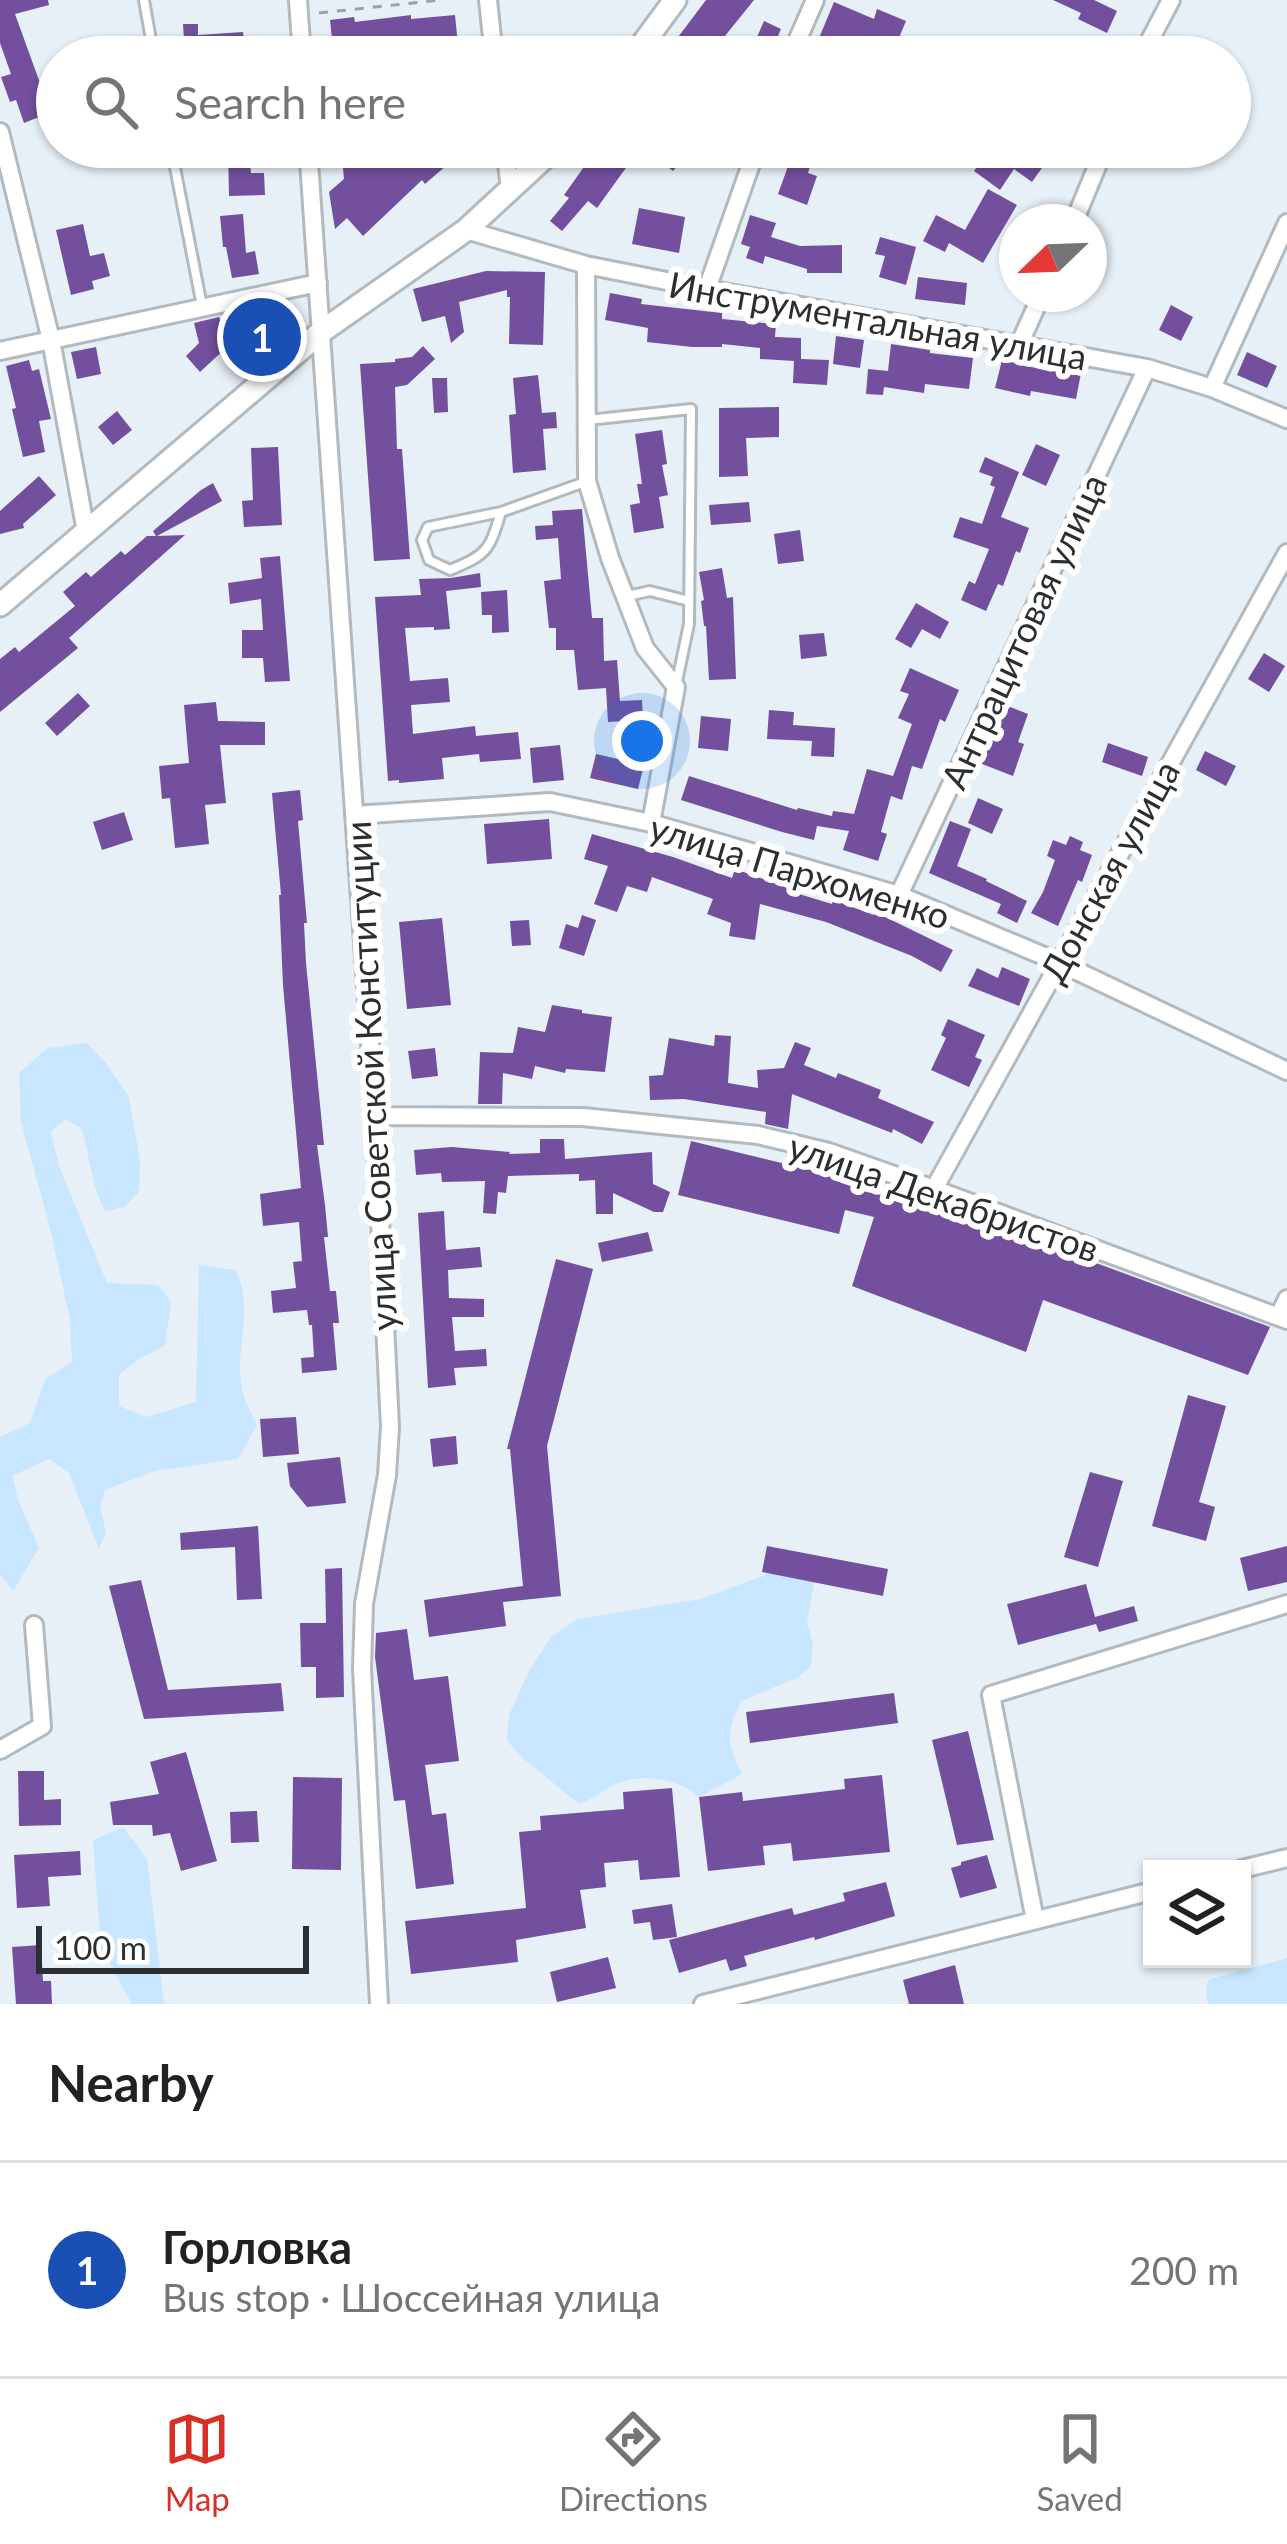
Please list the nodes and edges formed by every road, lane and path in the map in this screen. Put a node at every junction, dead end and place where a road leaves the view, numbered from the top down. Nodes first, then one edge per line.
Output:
1 (144, 0) edge
2 (441, 0) edge
3 (488, 0) edge
4 (674, 0) edge
5 (815, 0) edge
6 (1172, 0) edge
7 (299, 7) edge
8 (150, 36) edge
9 (492, 36) edge
10 (647, 36) edge
11 (799, 36) edge
12 (1152, 36) edge
13 (0, 132) edge
14 (175, 168) edge
15 (310, 168) edge
16 (507, 168) edge
17 (534, 168) edge
18 (751, 168) edge
19 (1096, 168) edge
20 (510, 190) junction
21 (1081, 204) edge
22 (1287, 223) edge
23 (466, 230) junction
24 (586, 265) junction
25 (318, 283) junction
26 (707, 290) junction
27 (203, 308) junction
28 (1034, 312) edge
29 (321, 332) junction
30 (51, 340) junction
31 (1018, 347) junction
32 (0, 351) edge
33 (1147, 368) junction
34 (1212, 388) junction
35 (1287, 419) edge
36 (586, 421) junction
37 (587, 482) junction
38 (501, 512) junction
39 (86, 532) junction
40 (1287, 553) edge
41 (625, 597) junction
42 (689, 601) junction
43 (0, 604) edge
44 (676, 687) junction
45 (354, 815) junction
46 (651, 823) junction
47 (899, 895) junction
48 (1058, 962) junction
49 (1287, 1071) edge
50 (375, 1116) junction
51 (934, 1189) junction
52 (1284, 1312) edge
53 (1287, 1604) edge
54 (34, 1625) dead end
55 (0, 1750) edge
56 (1287, 1858) edge
57 (1251, 1867) edge
58 (1143, 1893) edge
59 (1035, 1920) junction
60 (379, 2004) edge
61 (704, 2004) edge

1 - 8 lane
2 - 7 path
3 - 9 street
4 - 10 street
5 - 11 street
6 - 12 street
13 - 30 street
14 - 27 lane
15 - 25 street, улица Советской Конституции
16 - 20 street
17 - 20 street
18 - 26 street
19 - 21 street
20 - 23 street
22 - 34 street
23 - 24 street, Инструментальная улица
23 - 29 street
24 - 26 street, Инструментальная улица
24 - 36 street
25 - 27 street
25 - 29 street, улица Советской Конституции
26 - 31 street, Инструментальная улица
27 - 30 street
28 - 31 street
29 - 39 street
29 - 45 street, улица Советской Конституции
30 - 32 street
30 - 39 street
31 - 33 street, Инструментальная улица
33 - 34 street, Инструментальная улица
33 - 47 street, Антрацитовая улица
34 - 35 street, Инструментальная улица
36 - 37 street
36 - 42 lane
37 - 38 lane
37 - 41 street
38 - 38 lane
39 - 43 street
40 - 48 street, Донская улица
41 - 42 lane
41 - 44 street
42 - 44 lane
44 - 46 street
45 - 46 street, улица Пархоменко
45 - 50 street, улица Советской Конституции
46 - 47 street, улица Пархоменко
47 - 48 street, улица Пархоменко
48 - 49 street, улица Пархоменко
48 - 51 street, Донская улица
50 - 51 street, улица Декабристов
50 - 60 street, улица Советской Конституции
51 - 52 street, улица Декабристов
53 - 59 street
54 - 55 street
56 - 57 street
58 - 59 street
59 - 61 street

